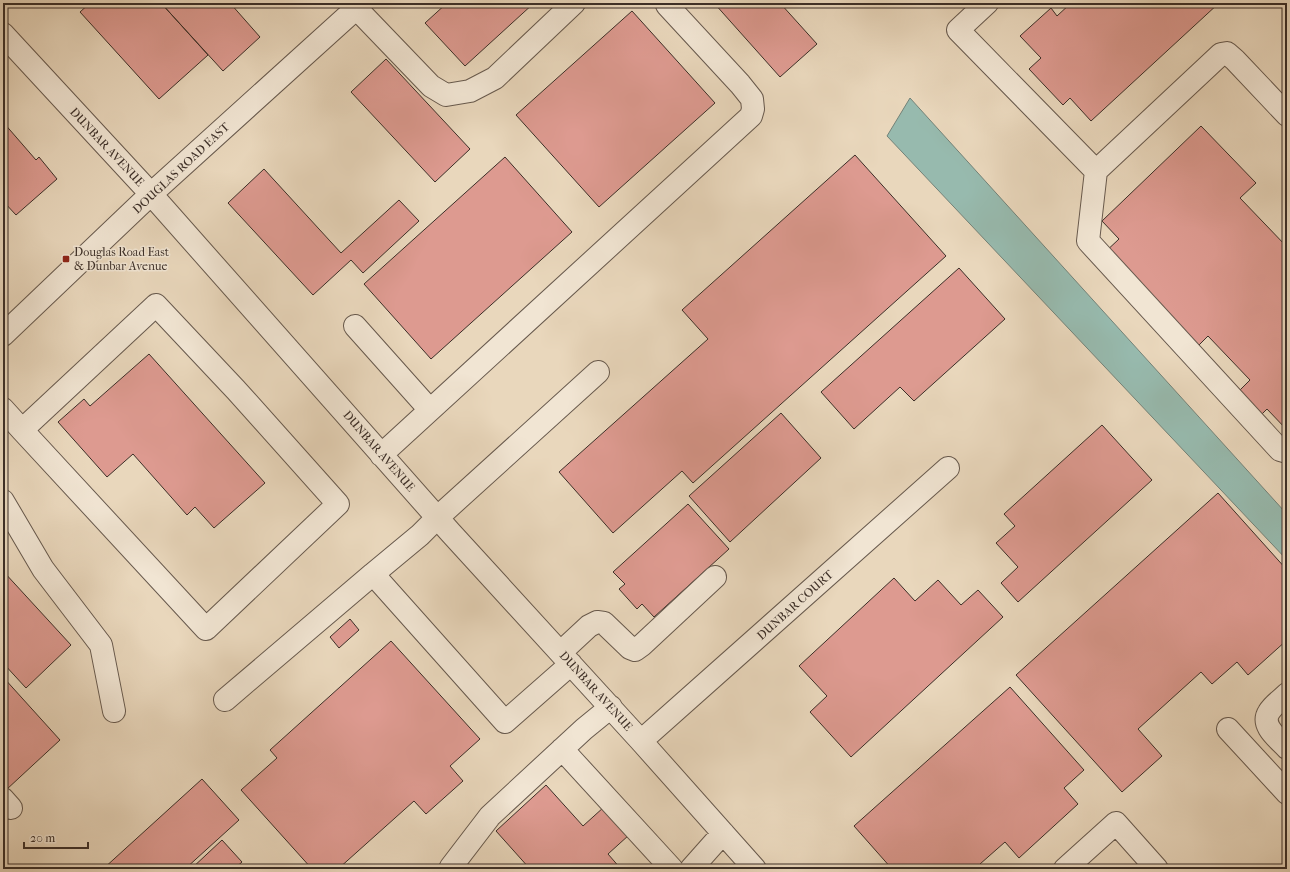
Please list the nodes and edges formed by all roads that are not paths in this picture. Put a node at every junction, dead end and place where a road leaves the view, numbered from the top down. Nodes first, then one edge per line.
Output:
1 (574, 3) edge
2 (987, 3) edge
3 (359, 5) edge
4 (667, 5) dead end
5 (3, 34) edge
6 (1287, 115) edge
7 (1096, 171) junction
8 (152, 194) junction
9 (355, 326) dead end
10 (3, 335) edge
11 (598, 372) dead end
12 (3, 409) edge
13 (430, 410) junction
14 (22, 430) junction
15 (1287, 452) edge
16 (381, 454) junction
17 (948, 468) dead end
18 (3, 501) edge
19 (437, 518) junction
20 (373, 574) junction
21 (715, 577) dead end
22 (566, 658) junction
23 (1287, 694) edge
24 (225, 700) dead end
25 (610, 707) junction
26 (114, 711) dead end
27 (1228, 729) dead end
28 (641, 741) junction
29 (1287, 748) edge
30 (562, 750) junction
31 (1287, 793) edge
32 (723, 833) junction
33 (450, 869) edge
34 (672, 869) edge
35 (691, 869) edge
36 (755, 869) edge
37 (1065, 869) edge
38 (1157, 869) edge

1 - 3 street
2 - 7 street
3 - 8 street, DOUGLAS ROAD EAST
4 - 13 street
5 - 8 street, DUNBAR AVENUE
6 - 7 street
7 - 15 street
8 - 10 street, DOUGLAS ROAD EAST
8 - 16 street, DUNBAR AVENUE
9 - 13 street
11 - 19 street
12 - 14 street
13 - 16 street
14 - 14 street
16 - 19 street, DUNBAR AVENUE
17 - 28 street, DUNBAR COURT
18 - 26 street
19 - 20 street
19 - 22 street, DUNBAR AVENUE
20 - 22 street
20 - 24 street
21 - 22 street
22 - 25 street, DUNBAR AVENUE
23 - 29 street
25 - 28 street, DUNBAR AVENUE
25 - 30 street
27 - 31 street
28 - 32 street, DUNBAR AVENUE
30 - 33 street
30 - 34 street
32 - 35 street
32 - 36 street, DUNBAR AVENUE
37 - 38 street

